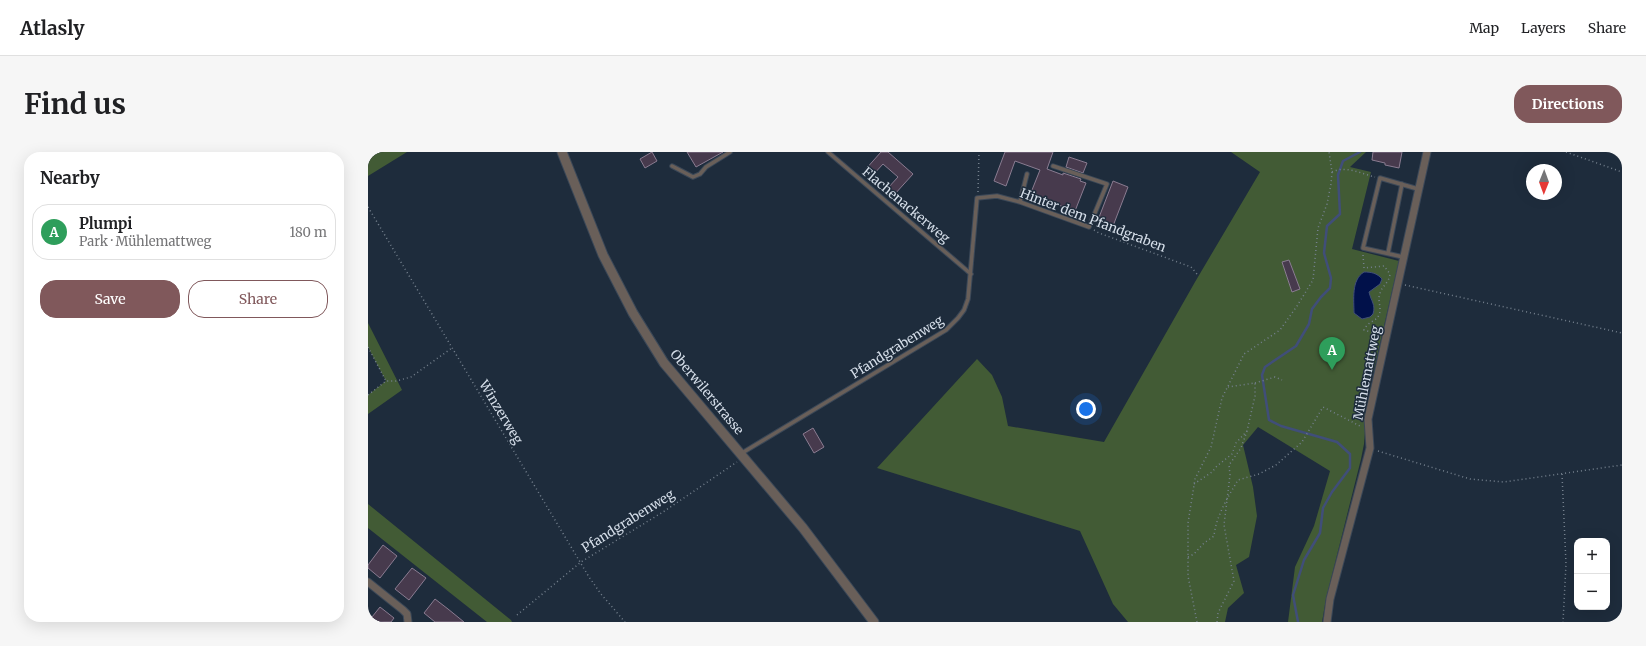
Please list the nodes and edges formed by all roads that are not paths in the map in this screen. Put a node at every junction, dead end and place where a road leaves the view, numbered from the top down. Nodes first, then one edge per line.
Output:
1 (562, 152) edge
2 (730, 152) edge
3 (828, 152) edge
4 (1427, 152) edge
5 (672, 166) dead end
6 (1053, 166) dead end
7 (1027, 174) dead end
8 (1402, 184) junction
9 (1418, 189) junction
10 (977, 198) joint
11 (1020, 202) junction
12 (1388, 253) junction
13 (1403, 257) junction
14 (971, 274) junction
15 (743, 455) junction
16 (368, 582) edge
17 (408, 622) edge
18 (874, 622) edge
19 (1327, 622) edge

1 - 15 street, Oberwilerstrasse
2 - 5 lane
3 - 14 lane, Flachenackerweg
4 - 9 street, Mühlemattweg
6 - 11 lane, Hinter dem Pfandgraben
7 - 11 lane
8 - 9 lane
8 - 12 lane
8 - 12 lane
9 - 13 street, Mühlemattweg
10 - 11 lane, Hinter dem Pfandgraben
10 - 14 lane, Pfandgrabenweg
12 - 13 lane
13 - 19 street, Mühlemattweg
14 - 15 lane, Pfandgrabenweg
15 - 18 street, Oberwilerstrasse
16 - 17 street

